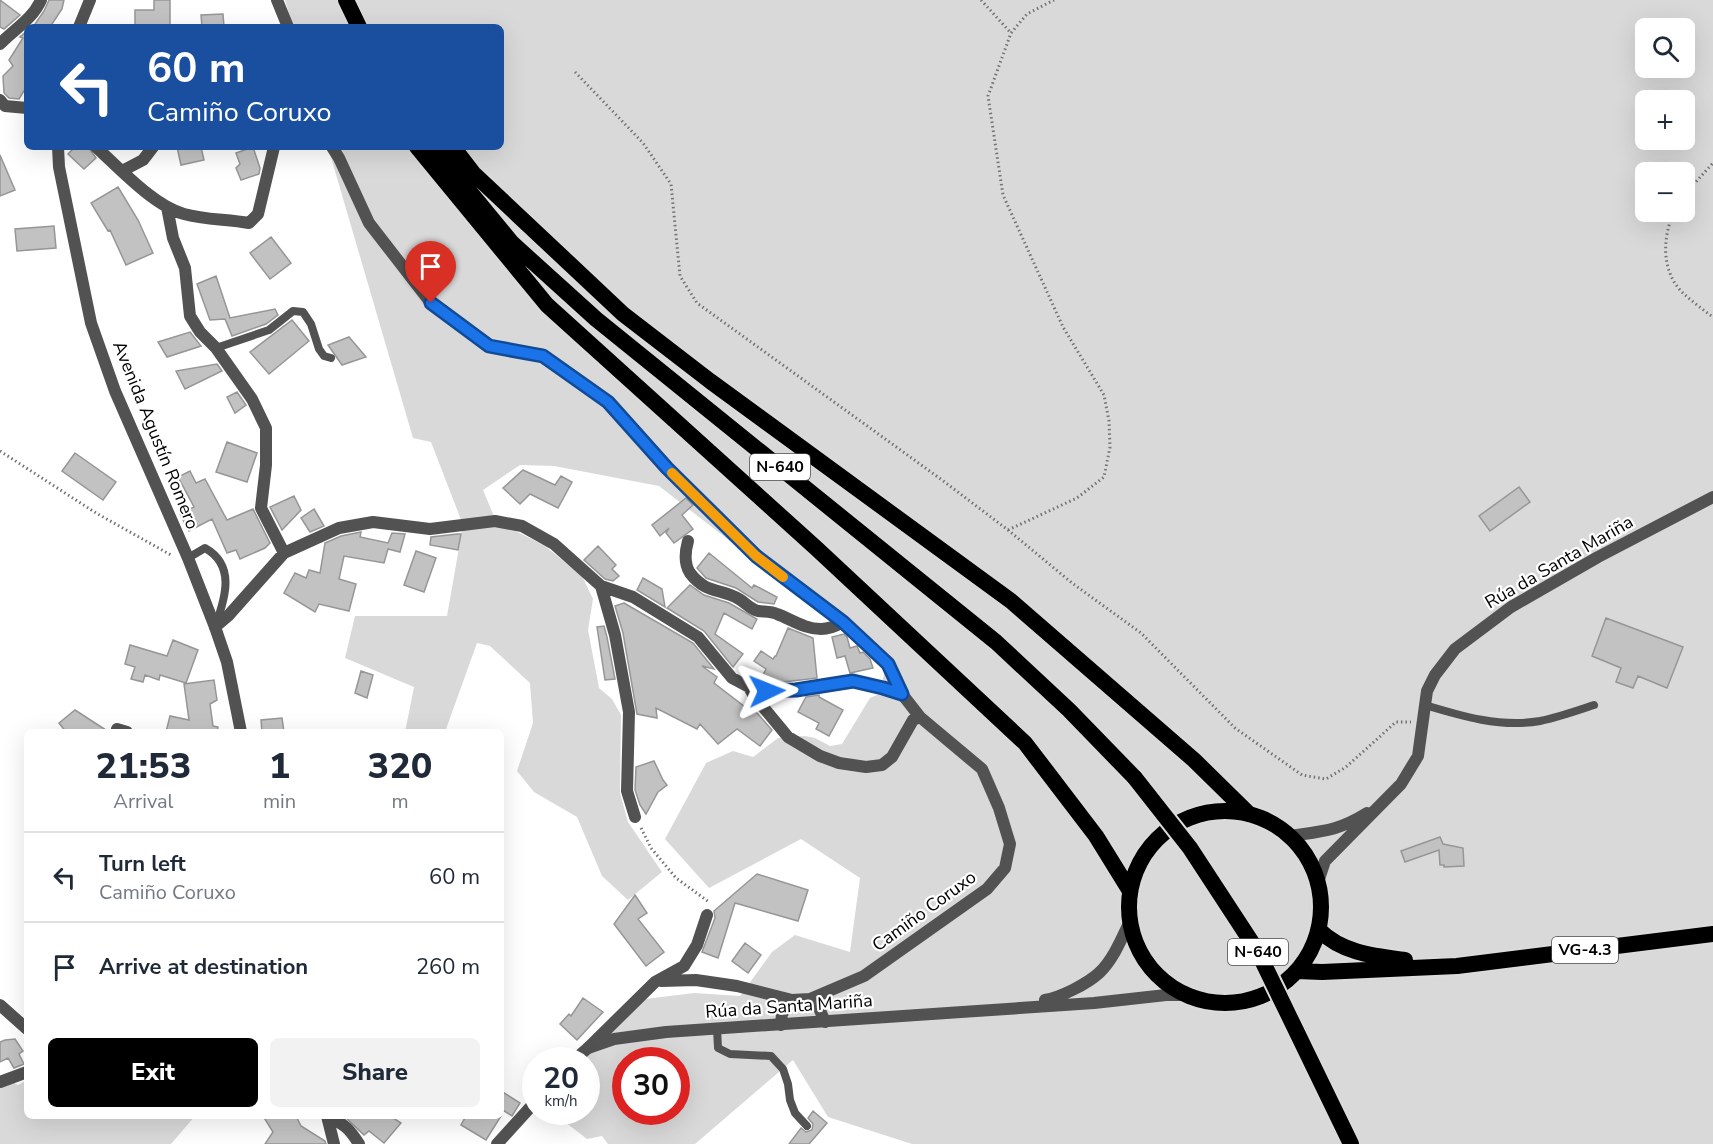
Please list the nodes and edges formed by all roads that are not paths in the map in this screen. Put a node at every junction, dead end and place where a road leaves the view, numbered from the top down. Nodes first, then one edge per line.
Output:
1 (41, 0) edge
2 (90, 0) edge
3 (277, 0) edge
4 (346, 0) edge
5 (80, 24) edge
6 (287, 24) edge
7 (358, 24) edge
8 (0, 44) edge
9 (0, 100) edge
10 (24, 108) edge
11 (58, 150) edge
12 (99, 150) edge
13 (150, 150) edge
14 (273, 150) edge
15 (334, 150) edge
16 (419, 150) edge
17 (435, 150) edge
18 (455, 150) edge
19 (122, 171) junction
20 (167, 207) junction
21 (216, 348) junction
22 (331, 358) dead end
23 (1713, 497) edge
24 (688, 541) dead end
25 (284, 553) junction
26 (188, 558) junction
27 (601, 586) junction
28 (843, 622) junction
29 (215, 627) junction
30 (749, 687) junction
31 (902, 694) junction
32 (1425, 705) junction
33 (1594, 705) dead end
34 (921, 717) junction
35 (240, 729) edge
36 (1383, 803) junction
37 (1249, 814) junction
38 (635, 817) road end
39 (1290, 836) junction
40 (1318, 882) junction
41 (1130, 891) junction
42 (707, 915) road end
43 (1130, 921) junction
44 (1318, 930) junction
45 (1713, 934) edge
46 (1456, 966) junction
47 (1297, 971) junction
48 (655, 982) junction
49 (1186, 995) junction
50 (810, 999) junction
51 (792, 1000) junction
52 (0, 1005) edge
53 (1013, 1007) junction
54 (825, 1022) junction
55 (781, 1025) junction
56 (24, 1026) edge
57 (717, 1029) junction
58 (589, 1047) edge
59 (591, 1047) edge
60 (24, 1073) edge
61 (0, 1083) edge
62 (522, 1116) edge
63 (328, 1119) edge
64 (334, 1119) edge
65 (807, 1126) dead end
66 (334, 1144) edge
67 (359, 1144) edge
68 (496, 1144) edge
69 (1351, 1144) edge

1 - 8 street
2 - 5 street
3 - 6 street
4 - 7 highway
9 - 10 street
11 - 26 street, Avenida Agustín Romero
12 - 19 street
13 - 19 street
14 - 20 street
15 - 28 street, Camiño Coruxo
16 - 41 highway
17 - 69 highway, N-640, bridge
18 - 37 highway
19 - 20 street
20 - 21 street
21 - 22 lane
21 - 25 street
23 - 32 street, Rúa da Santa Mariña
24 - 28 street
25 - 27 street
25 - 29 street
26 - 29 street, Avenida Agustín Romero
26 - 29 lane
27 - 30 street
27 - 38 street
28 - 31 street, Camiño Coruxo
29 - 35 street, Avenida Agustín Romero
30 - 31 street
30 - 34 street
31 - 34 street, Camiño Coruxo
32 - 33 lane
32 - 36 street, Rúa da Santa Mariña
34 - 50 street, Camiño Coruxo
36 - 39 street, Rúa da Santa Mariña
36 - 40 street, Rúa da Santa Mariña
37 - 39 highway
37 - 41 highway
39 - 40 highway
40 - 44 highway
41 - 43 highway
42 - 48 street
43 - 49 highway
43 - 53 street, Rúa da Santa Mariña
44 - 46 highway, VG-4.3
44 - 47 highway
45 - 46 highway, VG-4.3
46 - 47 highway, VG-4.3
47 - 49 highway
48 - 51 street, Camiño Coruxo
48 - 58 street
49 - 53 street, Rúa da Santa Mariña
50 - 51 street, Camiño Coruxo
50 - 54 street
51 - 55 street
52 - 56 street
53 - 54 street, Rúa da Santa Mariña
54 - 55 street, Rúa da Santa Mariña
55 - 57 street, Rúa da Santa Mariña
57 - 59 street, Rúa da Santa Mariña
57 - 65 lane
60 - 61 street
62 - 68 street
63 - 66 street
64 - 67 street

